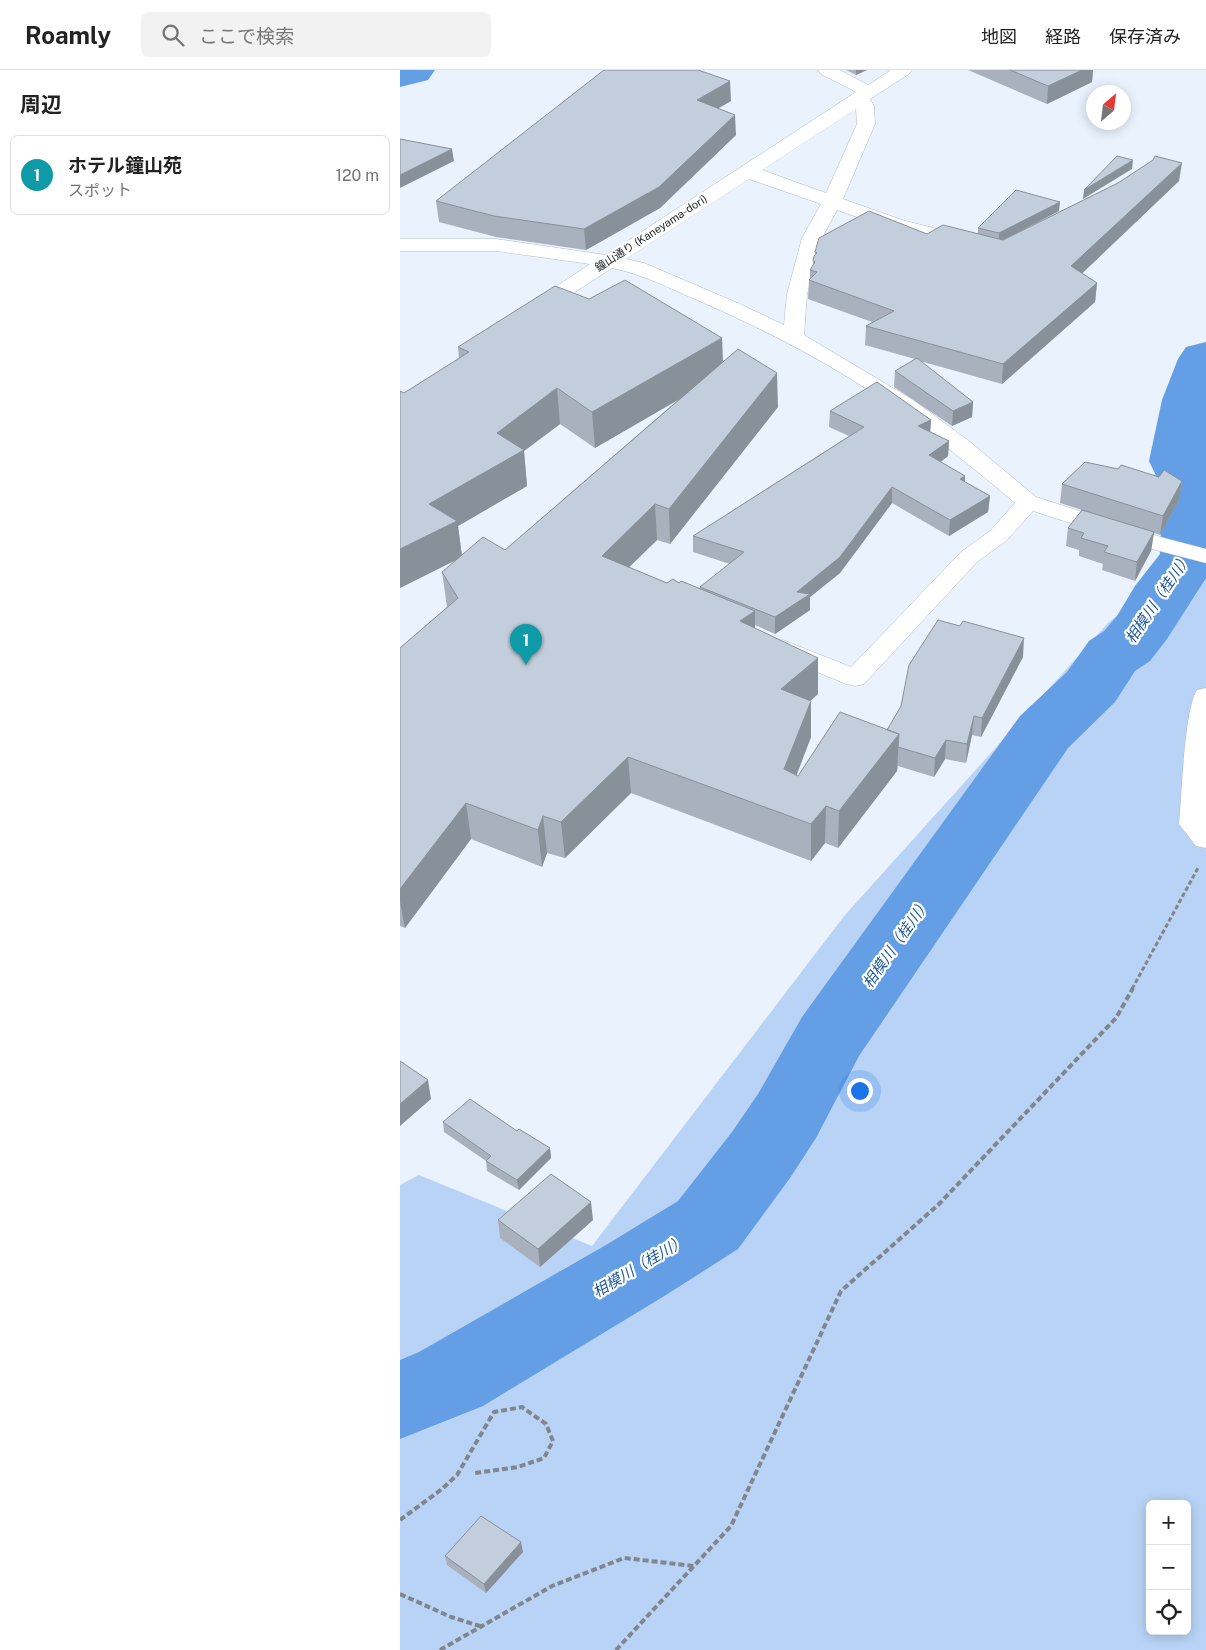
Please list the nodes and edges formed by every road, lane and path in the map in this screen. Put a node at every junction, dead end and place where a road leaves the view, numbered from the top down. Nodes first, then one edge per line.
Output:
1 (827, 70) edge
2 (903, 70) edge
3 (865, 94) junction
4 (746, 171) junction
5 (831, 203) junction
6 (400, 245) edge
7 (982, 246) edge
8 (608, 261) junction
9 (520, 319) edge
10 (794, 338) junction
11 (1028, 502) junction
12 (1206, 556) edge
13 (763, 640) edge
14 (1206, 696) edge
15 (1206, 839) edge
16 (1200, 865) dead end
17 (475, 1473) dead end
18 (400, 1520) edge
19 (694, 1566) junction
20 (400, 1594) edge
21 (483, 1627) junction
22 (440, 1650) edge
23 (616, 1650) edge

1 - 3 street
2 - 3 street, 鐘山通り (Kaneyama-dori)
3 - 4 street, 鐘山通り (Kaneyama-dori)
3 - 5 street
4 - 5 street
4 - 8 street, 鐘山通り (Kaneyama-dori)
5 - 7 street
5 - 10 street
6 - 8 street
8 - 9 street, 鐘山通り (Kaneyama-dori)
8 - 10 street
10 - 11 street
11 - 12 street
11 - 13 street
14 - 15 street
16 - 19 path
17 - 18 path
19 - 21 path
19 - 23 path
20 - 21 path
21 - 22 path

